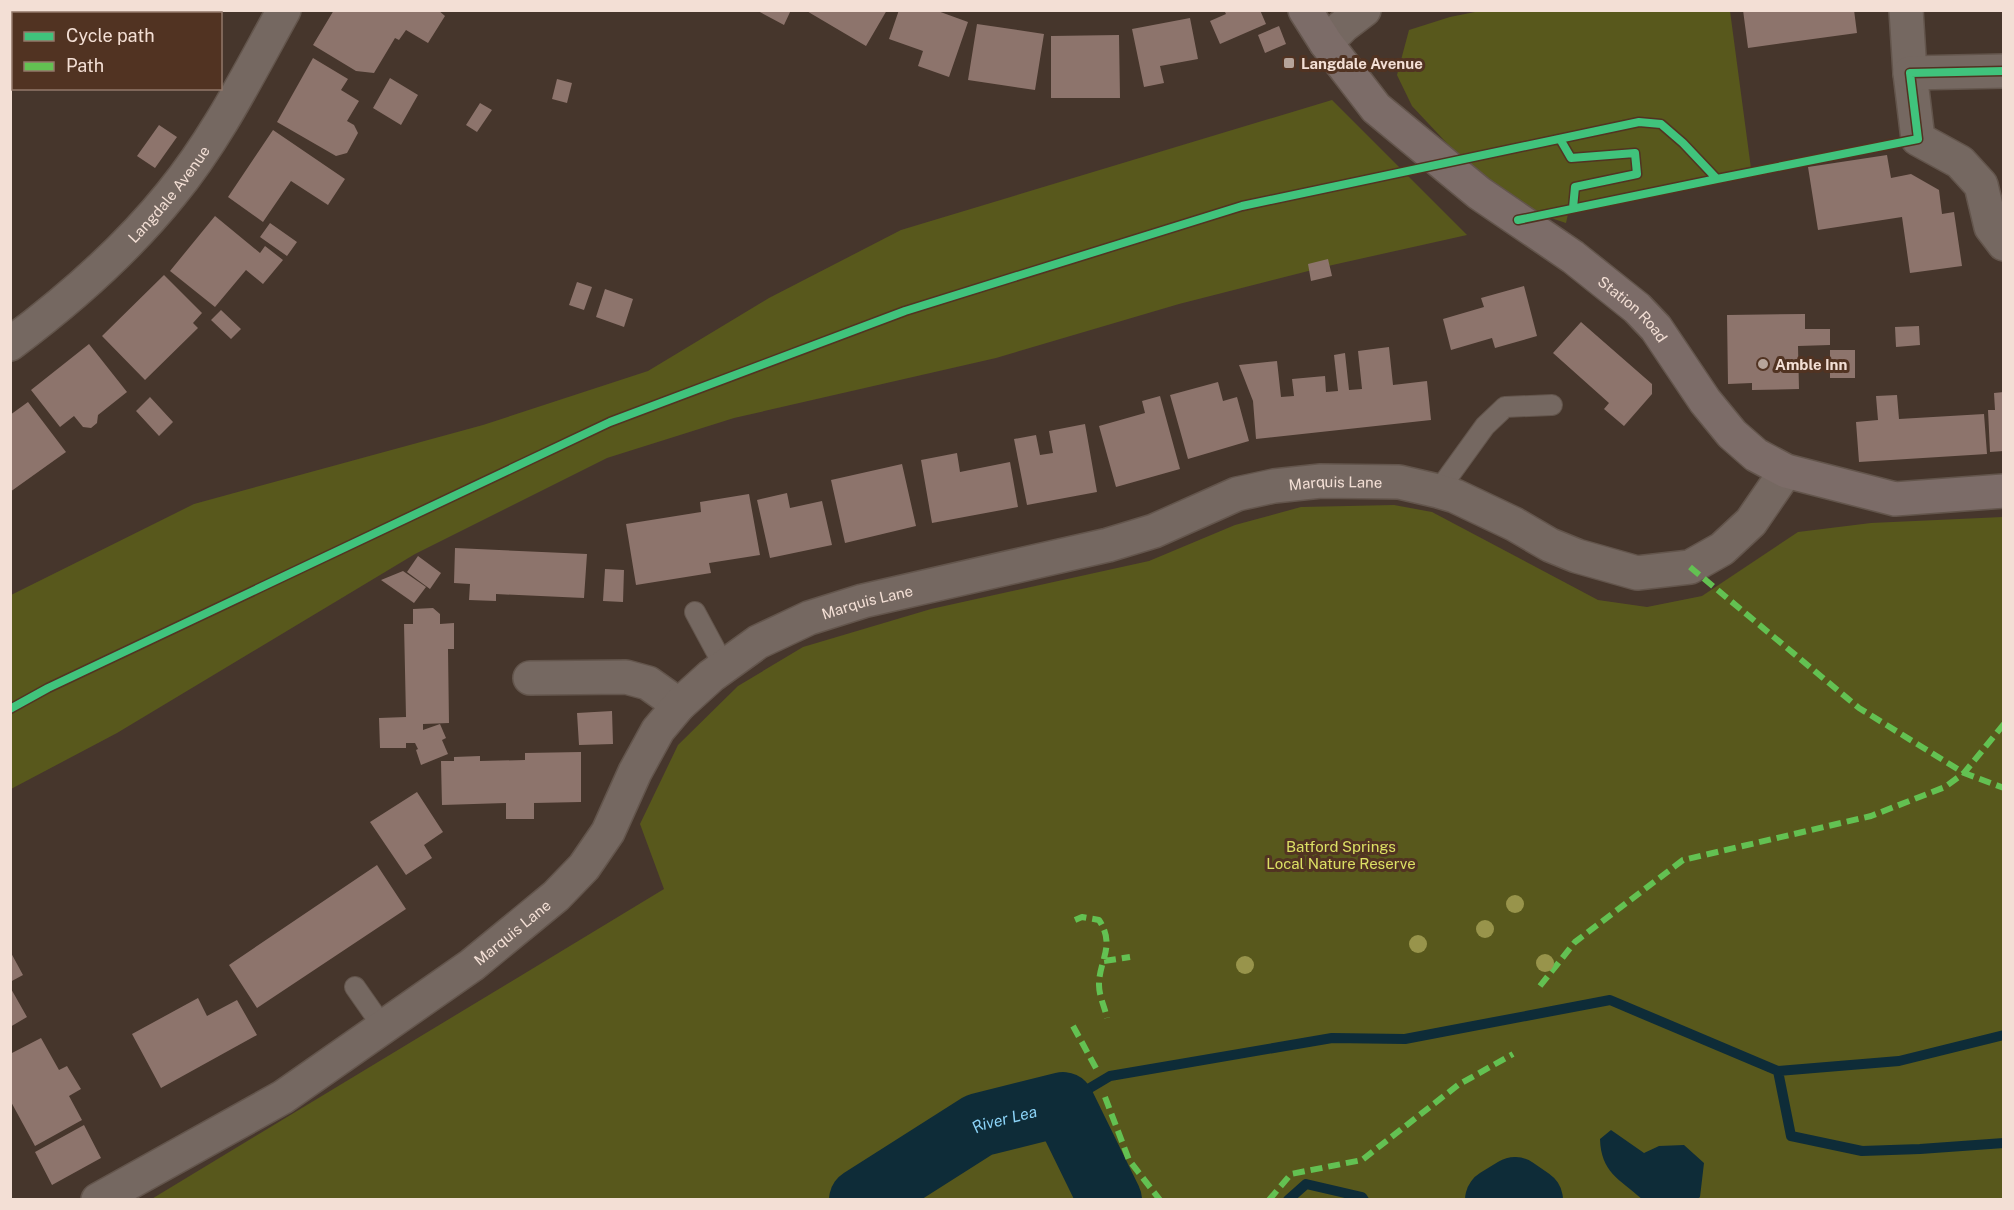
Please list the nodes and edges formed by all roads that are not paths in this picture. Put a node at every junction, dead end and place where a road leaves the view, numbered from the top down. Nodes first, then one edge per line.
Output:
1 (284, 10) edge
2 (1305, 10) edge
3 (1364, 10) edge
4 (1906, 10) edge
5 (1326, 43) junction
6 (2004, 71) edge
7 (1910, 73) junction
8 (2004, 244) edge
9 (10, 344) edge
10 (1552, 405) dead end
11 (1786, 471) junction
12 (1438, 490) junction
13 (2004, 491) edge
14 (695, 612) dead end
15 (724, 666) junction
16 (530, 678) dead end
17 (679, 705) junction
18 (355, 987) dead end
19 (383, 1027) junction
20 (98, 1200) edge

1 - 9 street, Langdale Avenue
2 - 5 main road, Station Road
3 - 5 street
4 - 7 street
5 - 11 main road, Station Road
6 - 7 street
7 - 8 street
10 - 12 lane
11 - 12 street, Marquis Lane
11 - 13 main road, Station Road
12 - 15 street, Marquis Lane
14 - 15 lane
15 - 17 street, Marquis Lane
16 - 17 street
17 - 19 street, Marquis Lane
18 - 19 lane
19 - 20 street, Marquis Lane

